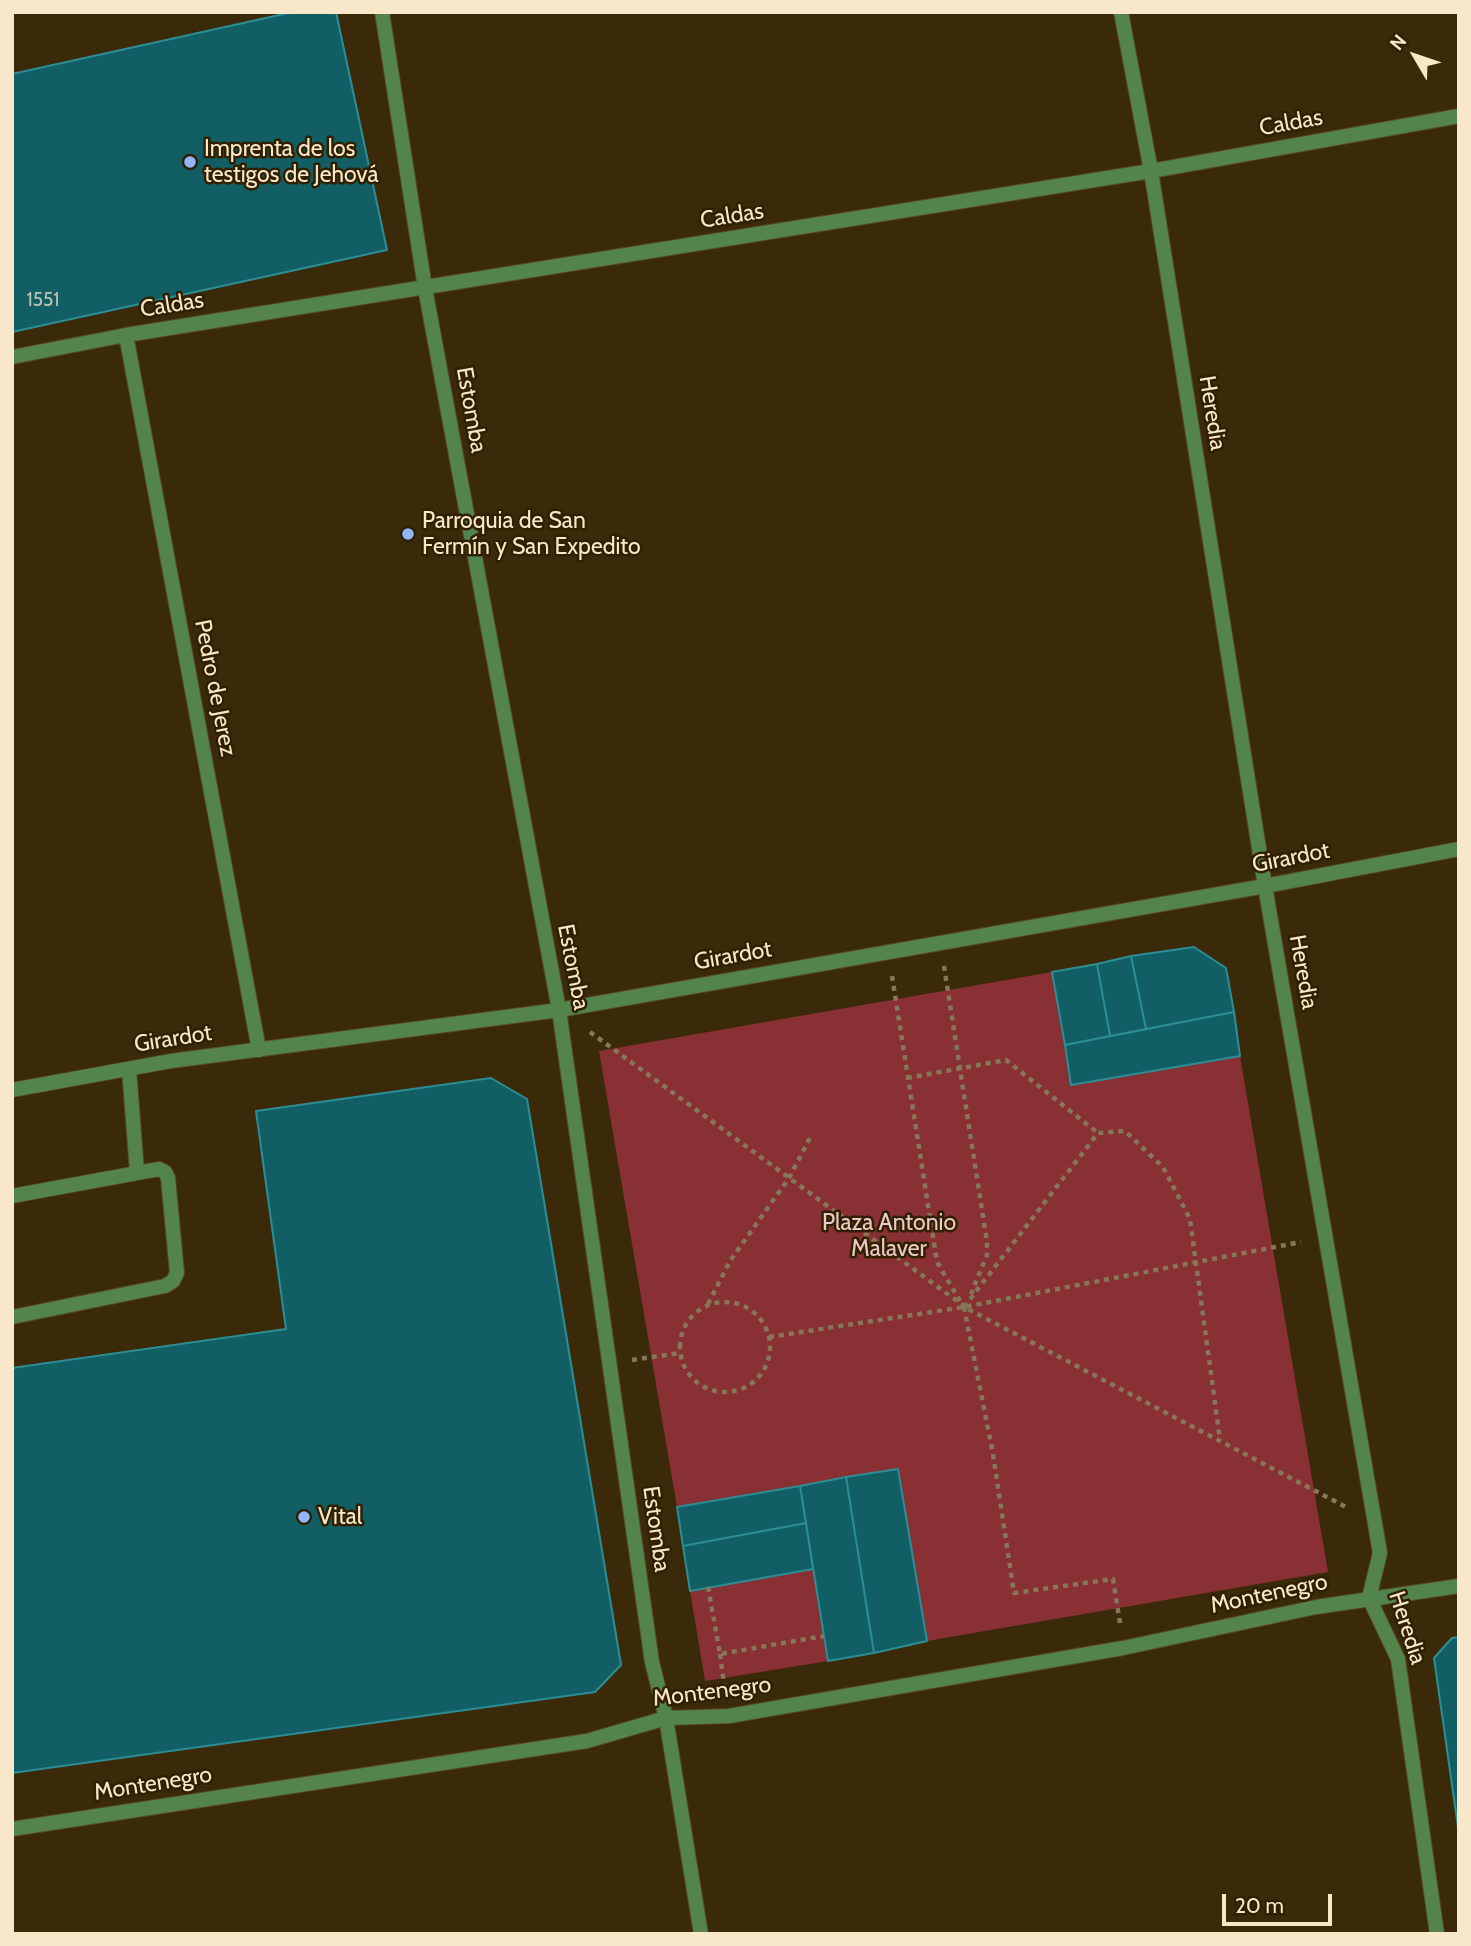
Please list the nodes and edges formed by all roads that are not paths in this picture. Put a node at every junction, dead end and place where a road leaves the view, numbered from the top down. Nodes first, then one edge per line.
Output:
1 (382, 12) edge
2 (1121, 12) edge
3 (1459, 116) edge
4 (1151, 172) junction
5 (425, 288) junction
6 (126, 335) junction
7 (12, 357) edge
8 (1459, 849) edge
9 (1265, 886) junction
10 (559, 1010) junction
11 (259, 1050) junction
12 (129, 1069) junction
13 (12, 1090) edge
14 (137, 1172) junction
15 (12, 1196) edge
16 (12, 1317) edge
17 (1459, 1586) edge
18 (1369, 1598) junction
19 (666, 1717) junction
20 (12, 1829) edge
21 (701, 1934) edge
22 (1437, 1934) edge

1 - 5 street, Estomba
2 - 4 street, Heredia
3 - 4 street, Caldas
4 - 5 street, Caldas
4 - 9 street, Heredia
5 - 6 street, Caldas
5 - 10 street, Estomba
6 - 7 street, Caldas
6 - 11 street, Pedro de Jerez
8 - 9 street, Girardot
9 - 10 street, Girardot
9 - 18 street, Heredia
10 - 11 street, Girardot
10 - 19 street, Estomba
11 - 12 street, Girardot
12 - 13 street, Girardot
12 - 14 street
14 - 15 street
14 - 16 street
17 - 18 street, Montenegro
18 - 19 street, Montenegro
18 - 22 street, Heredia
19 - 20 street, Montenegro
19 - 21 street, Estomba

